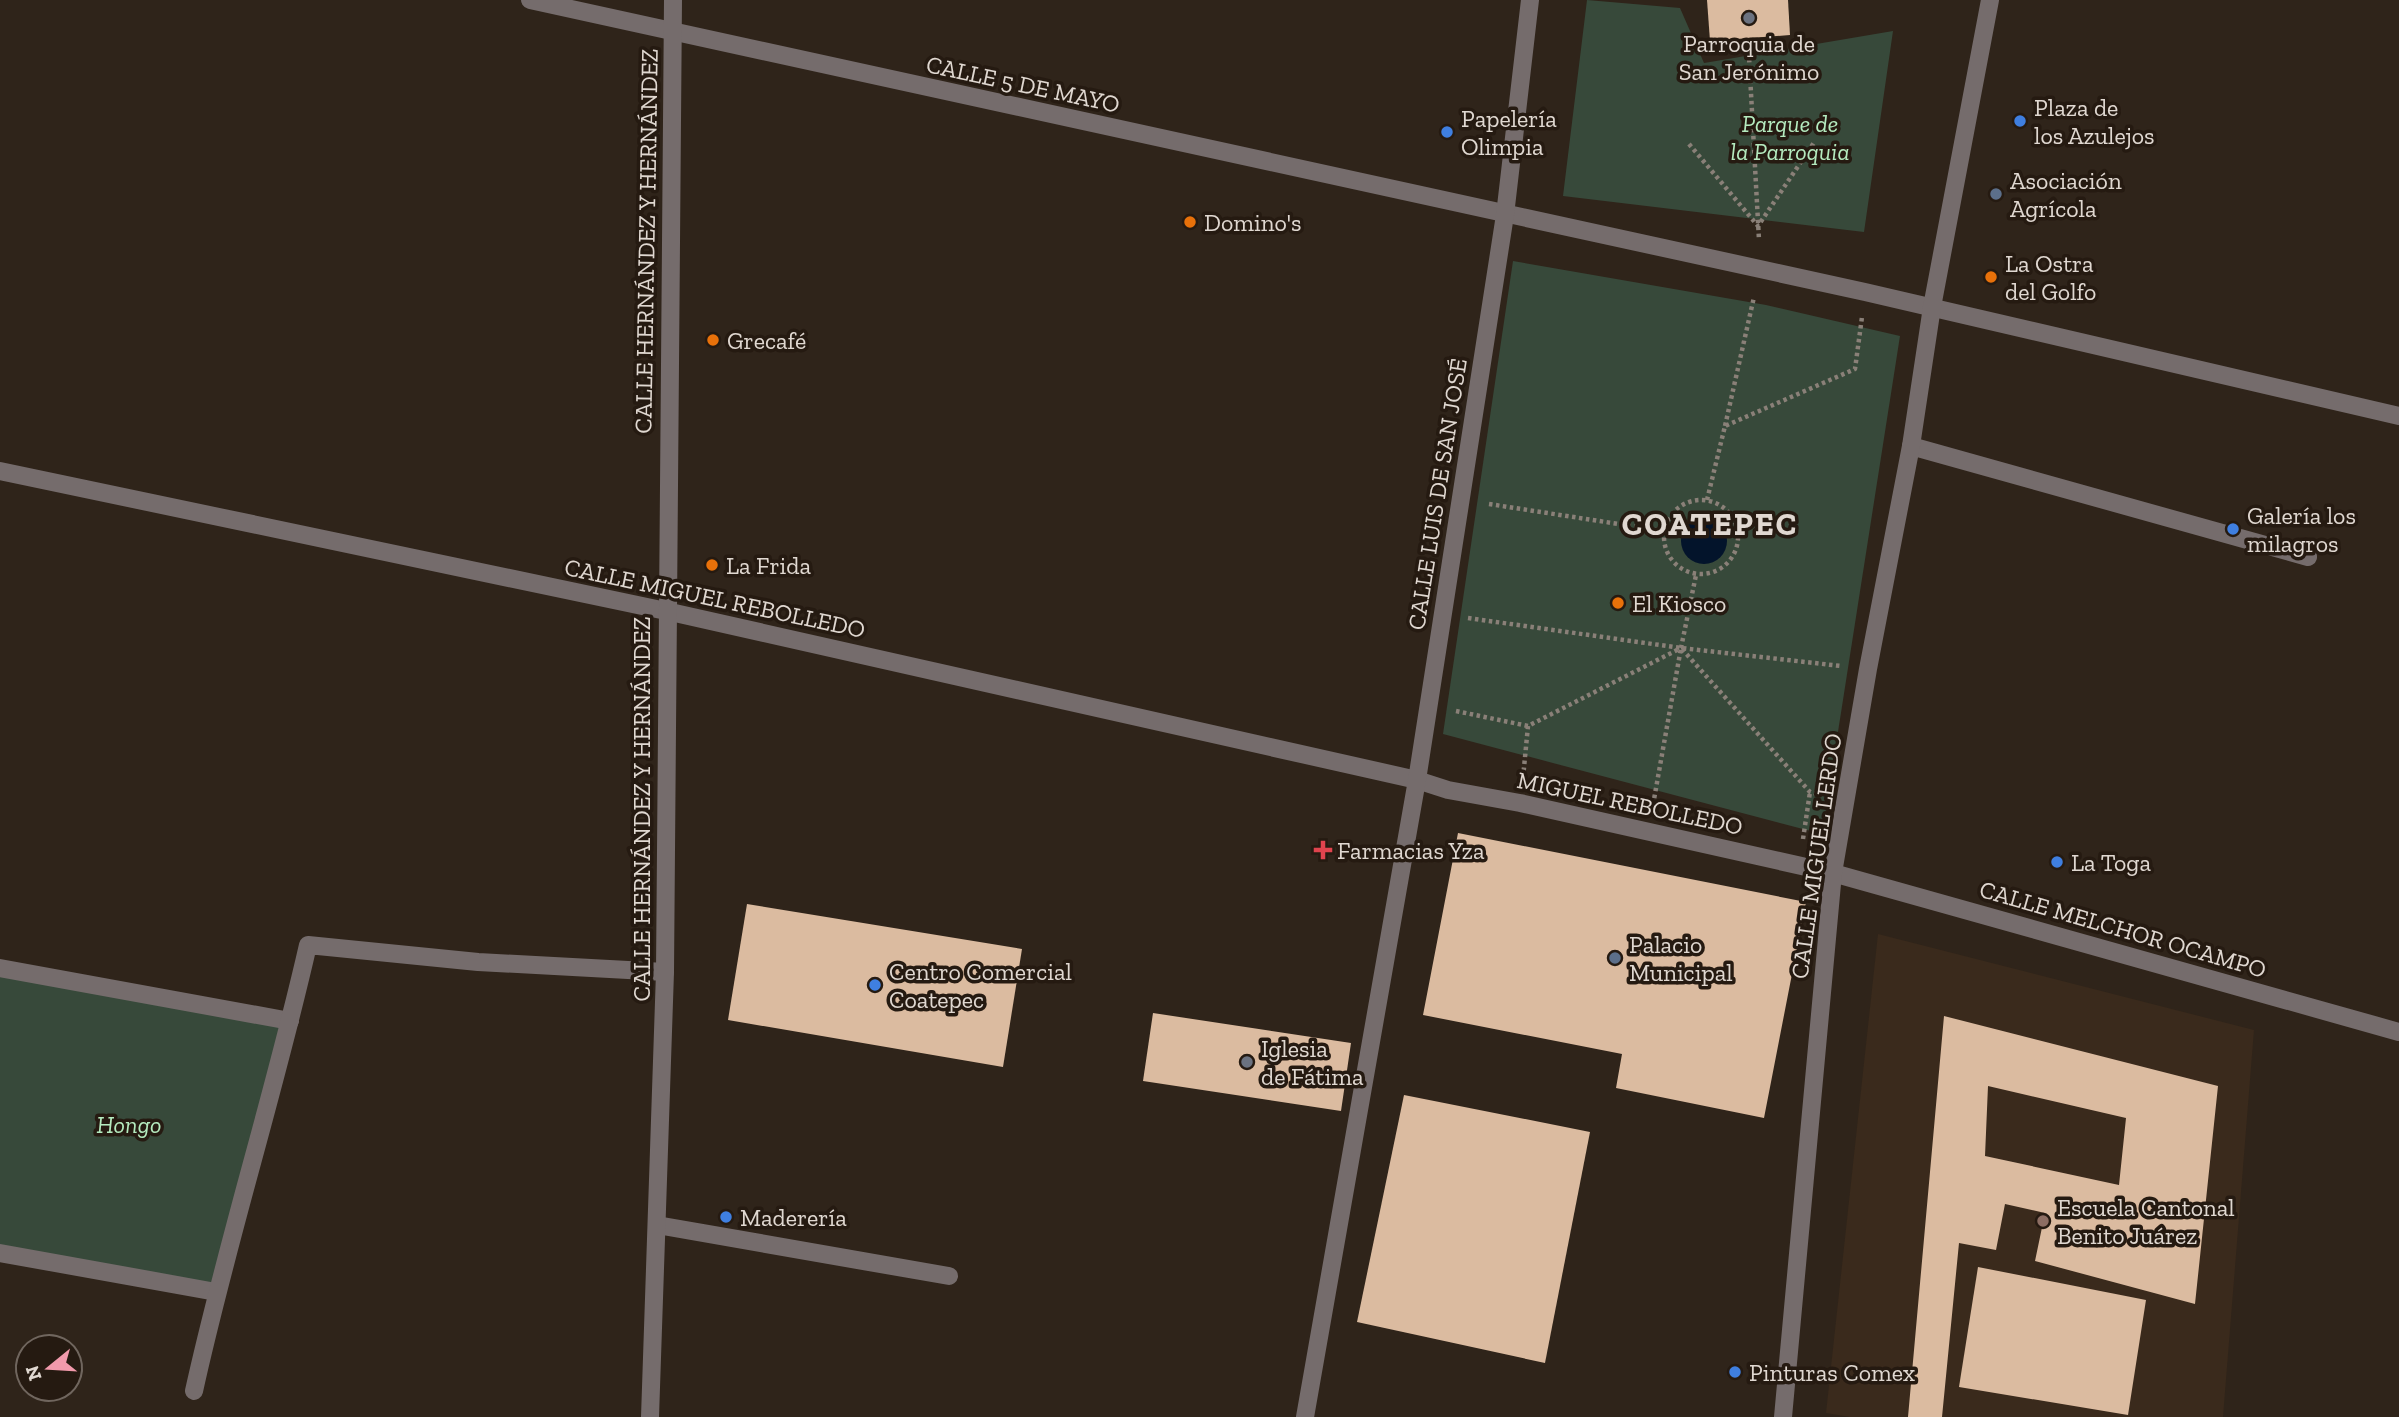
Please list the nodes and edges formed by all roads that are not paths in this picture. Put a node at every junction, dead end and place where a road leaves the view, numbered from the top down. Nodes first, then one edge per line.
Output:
1 (530, 0) edge
2 (673, 0) edge
3 (1530, 0) edge
4 (1990, 0) edge
5 (672, 32) junction
6 (1505, 215) junction
7 (1932, 307) junction
8 (2399, 416) edge
9 (1911, 446) junction
10 (0, 471) edge
11 (2308, 557) dead end
12 (666, 611) junction
13 (1418, 780) junction
14 (1833, 873) junction
15 (0, 968) edge
16 (665, 972) junction
17 (290, 1021) junction
18 (2399, 1032) edge
19 (657, 1225) junction
20 (0, 1253) edge
21 (949, 1276) dead end
22 (216, 1292) junction
23 (194, 1391) dead end
24 (650, 1417) edge
25 (1305, 1417) edge
26 (1783, 1417) edge

1 - 5 street, CALLE 5 DE MAYO
2 - 5 street, CALLE HERNÁNDEZ Y HERNÁNDEZ
3 - 6 street, CALLE LUIS DE SAN JOSÉ
4 - 7 street, CALLE MIGUEL LERDO
5 - 6 street, CALLE 5 DE MAYO
5 - 12 street, CALLE HERNÁNDEZ Y HERNÁNDEZ
6 - 7 street, CALLE 5 DE MAYO
6 - 13 street, CALLE LUIS DE SAN JOSÉ
7 - 8 street, CALLE 5 DE MAYO
7 - 9 street, CALLE MIGUEL LERDO
9 - 11 street
9 - 14 street, CALLE MIGUEL LERDO
10 - 12 street, CALLE MIGUEL REBOLLEDO
12 - 13 street, CALLE MIGUEL REBOLLEDO
12 - 16 street, CALLE HERNÁNDEZ Y HERNÁNDEZ
13 - 14 street, MIGUEL REBOLLEDO
13 - 25 street, CALLE LUIS DE SAN JOSÉ
14 - 18 street, CALLE MELCHOR OCAMPO
14 - 26 street, CALLE MIGUEL LERDO
15 - 17 street
16 - 17 street
16 - 19 street, CALLE HERNÁNDEZ Y HERNÁNDEZ
17 - 22 street
19 - 21 street
19 - 24 street, CALLE HERNÁNDEZ Y HERNÁNDEZ
20 - 22 street
22 - 23 street

